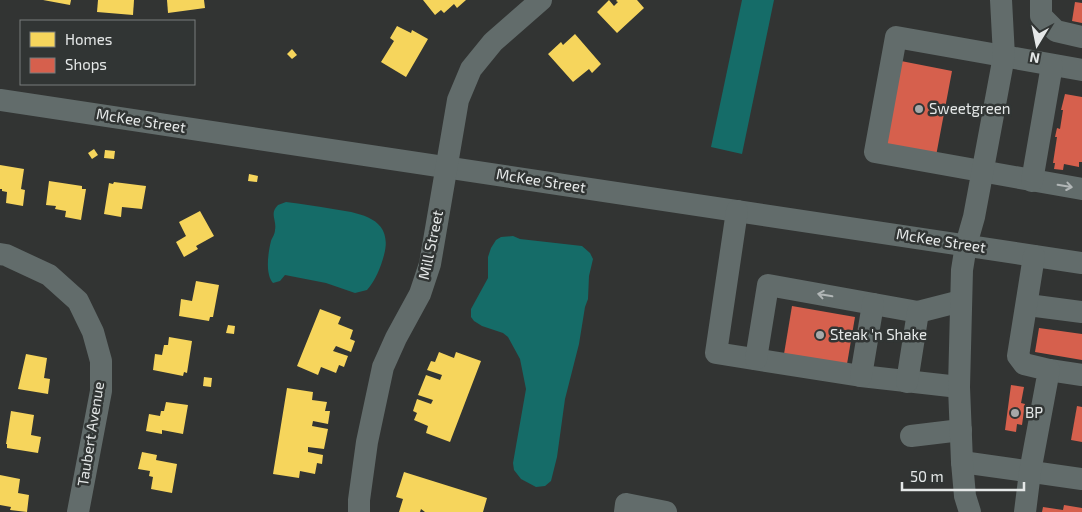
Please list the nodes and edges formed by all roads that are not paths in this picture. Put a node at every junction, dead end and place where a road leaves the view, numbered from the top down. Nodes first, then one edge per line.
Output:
1 (541, 0) edge
2 (1001, 0) edge
3 (1040, 0) edge
4 (1082, 37) edge
5 (1004, 56) junction
6 (1052, 65) junction
7 (1082, 70) edge
8 (1082, 81) edge
9 (0, 100) edge
10 (1037, 154) junction
11 (447, 167) junction
12 (982, 172) junction
13 (1032, 180) junction
14 (1082, 189) edge
15 (737, 211) junction
16 (966, 245) junction
17 (0, 254) edge
18 (1034, 256) junction
19 (1082, 263) edge
20 (961, 301) junction
21 (873, 304) junction
22 (1028, 305) junction
23 (918, 312) junction
24 (1082, 312) edge
25 (756, 359) junction
26 (1049, 370) junction
27 (1082, 375) edge
28 (861, 376) junction
29 (907, 382) junction
30 (960, 387) junction
31 (961, 430) junction
32 (911, 436) dead end
33 (962, 462) junction
34 (1030, 472) junction
35 (1082, 479) edge
36 (78, 512) edge
37 (359, 512) edge
38 (625, 512) edge
39 (666, 512) edge
40 (970, 512) edge
41 (1025, 512) edge

1 - 11 street, Mill Street
2 - 5 street
3 - 4 street
5 - 6 street
5 - 12 street
5 - 12 street
6 - 7 street
6 - 10 street
8 - 10 street
9 - 11 street, McKee Street
10 - 13 street
11 - 15 street, McKee Street
11 - 37 street, Mill Street
12 - 13 street
12 - 16 street
13 -> 14 street
15 - 16 street, McKee Street
15 - 25 street
16 - 18 street, McKee Street
16 - 20 street
17 - 36 street, Taubert Avenue
18 - 19 street, McKee Street
18 - 22 street
20 - 23 street
20 - 30 street
21 - 23 street
21 -> 25 street
21 - 28 street
22 - 24 street
22 - 26 street
23 - 29 street
25 - 28 street
26 - 27 street
26 - 34 street
28 - 29 street
29 - 30 street
30 - 31 street
31 - 32 street
31 - 33 street
33 - 34 street
33 - 40 street
34 - 35 street
34 - 41 street
38 - 39 street

